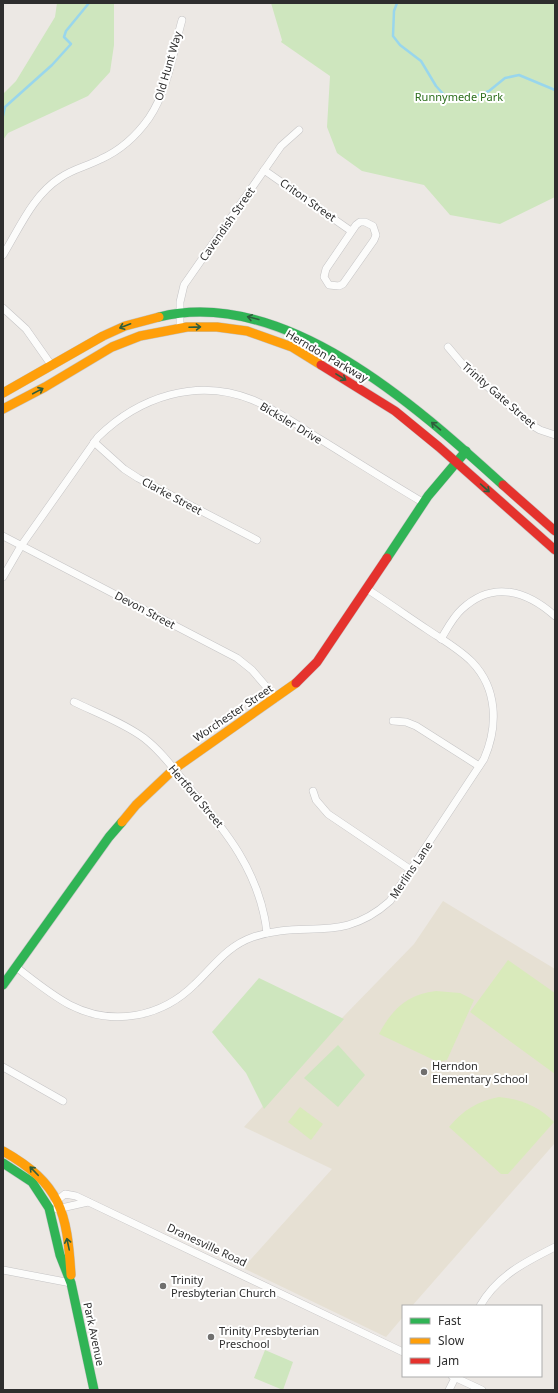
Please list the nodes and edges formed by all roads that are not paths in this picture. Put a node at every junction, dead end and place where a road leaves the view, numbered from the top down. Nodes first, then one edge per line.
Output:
1 (182, 20) dead end
2 (298, 130) dead end
3 (264, 170) junction
4 (351, 231) junction
5 (3, 256) edge
6 (3, 308) edge
7 (180, 313) junction
8 (180, 328) junction
9 (448, 347) dead end
10 (52, 366) junction
11 (3, 393) edge
12 (3, 409) edge
13 (555, 435) edge
14 (94, 442) junction
15 (466, 452) junction
16 (456, 462) junction
17 (424, 503) junction
18 (555, 531) edge
19 (3, 536) edge
20 (257, 540) dead end
21 (21, 546) junction
22 (555, 550) edge
23 (3, 578) edge
24 (367, 589) junction
25 (555, 616) edge
26 (441, 639) junction
27 (276, 698) junction
28 (74, 702) dead end
29 (393, 721) dead end
30 (479, 766) junction
31 (174, 769) junction
32 (313, 791) dead end
33 (411, 870) junction
34 (267, 933) junction
35 (16, 967) junction
36 (3, 985) edge
37 (3, 1066) edge
38 (63, 1101) dead end
39 (3, 1151) edge
40 (3, 1163) edge
41 (58, 1199) junction
42 (88, 1202) junction
43 (50, 1208) junction
44 (62, 1209) junction
45 (555, 1246) edge
46 (3, 1270) edge
47 (71, 1283) junction
48 (481, 1305) edge
49 (402, 1352) edge
50 (454, 1377) edge
51 (94, 1390) edge
52 (449, 1390) edge
53 (482, 1390) edge

1 - 5 street, Old Hunt Way
2 - 3 street, Cavendish Street
3 - 4 street, Criton Street
3 - 7 street, Cavendish Street
4 - 4 street
6 - 10 street
7 - 8 street, Cavendish Street
7 -> 10 main road, Herndon Parkway
15 -> 7 main road, Herndon Parkway
12 -> 8 main road, Herndon Parkway
8 -> 16 main road, Herndon Parkway
9 - 13 street, Trinity Gate Street
10 - 11 main road, Herndon Parkway
14 - 17 street, Bicksler Drive
14 - 20 street, Clarke Street
14 - 21 street, Bicksler Drive
15 - 16 main road, Worchester Street
15 - 18 main road, Herndon Parkway
16 - 17 main road, Worchester Street
16 -> 22 main road, Herndon Parkway
17 - 24 main road, Worchester Street
19 - 21 street, Devon Street
21 - 23 street, Bicksler Drive
21 - 27 street, Devon Street
24 - 26 street, Merlins Lane
24 - 27 main road, Worchester Street
25 - 26 street
26 - 30 street, Merlins Lane
27 - 31 main road, Worchester Street
28 - 31 street, Hertford Street
29 - 30 street
30 - 33 street, Merlins Lane
31 - 34 street, Hertford Street
31 - 35 main road, Worchester Street
32 - 33 street
33 - 34 street, Merlins Lane
34 - 35 street, Merlins Lane
35 - 36 main road, Worchester Street
37 - 38 street
41 -> 39 main road
40 - 43 main road
41 - 42 street, Dranesville Road
41 - 43 street
41 - 44 main road, Park Avenue
42 - 44 street
42 - 49 street, Dranesville Road
43 - 44 street
43 - 47 main road, Park Avenue
47 -> 44 main road, Park Avenue
45 - 48 street
46 - 47 street
47 - 51 main road, Park Avenue
50 - 52 street
50 - 53 street

